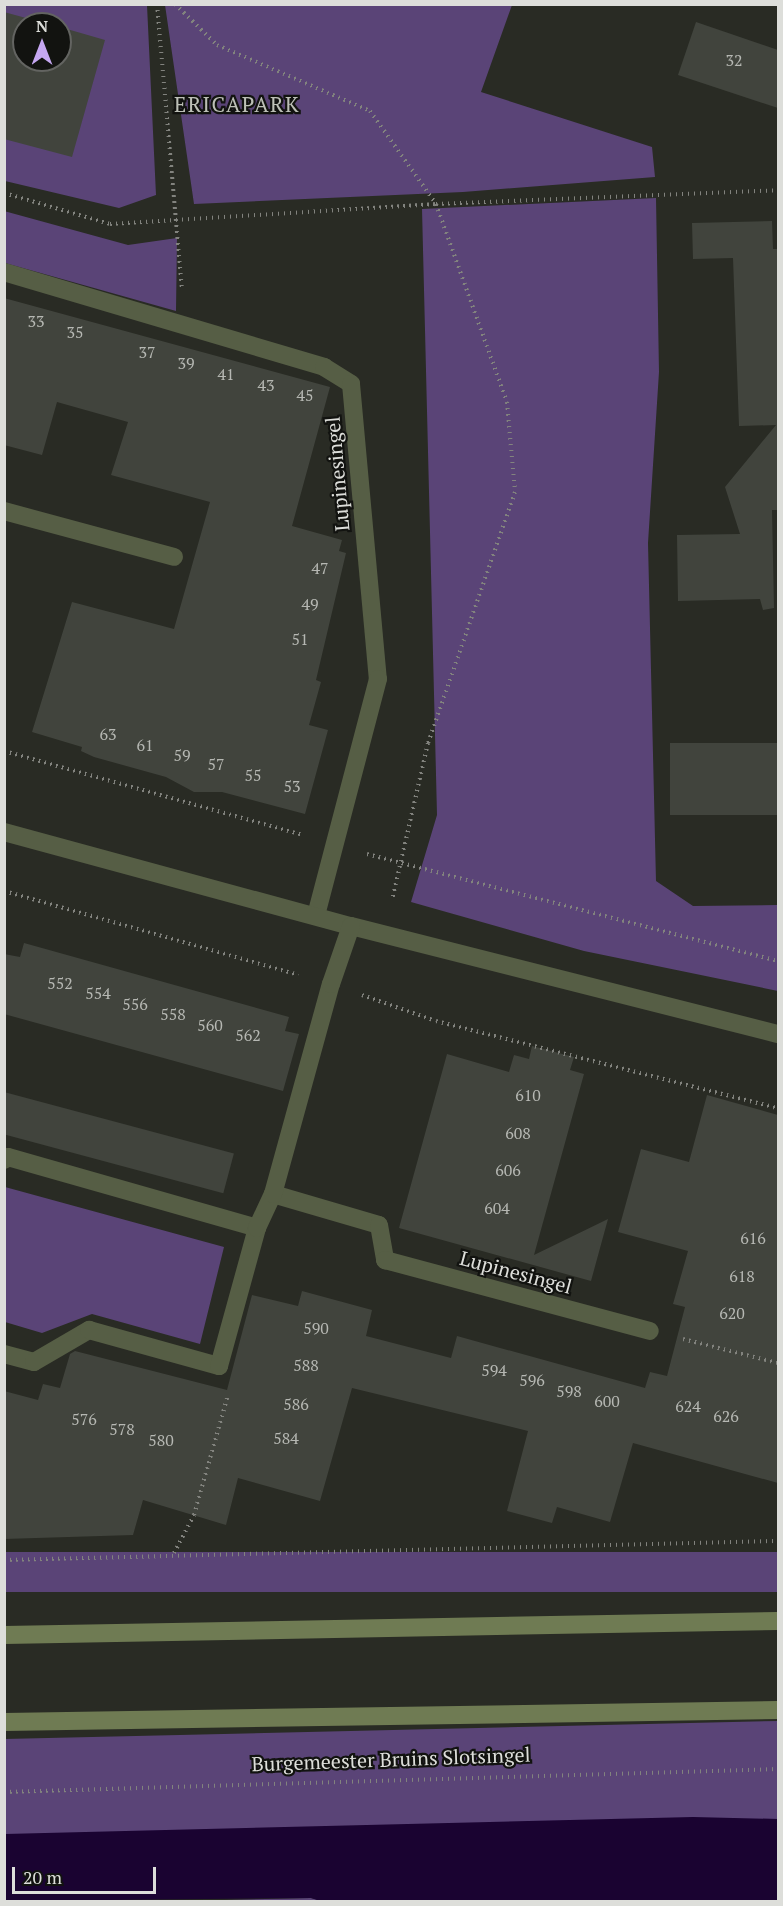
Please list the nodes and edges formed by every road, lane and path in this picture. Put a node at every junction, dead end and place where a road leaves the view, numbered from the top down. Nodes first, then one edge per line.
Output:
1 (157, 4) edge
2 (175, 4) edge
3 (778, 190) edge
4 (4, 193) edge
5 (436, 204) junction
6 (179, 219) junction
7 (4, 272) edge
8 (184, 325) junction
9 (4, 511) edge
10 (174, 557) dead end
11 (4, 751) edge
12 (4, 832) edge
13 (333, 843) junction
14 (399, 864) junction
15 (4, 891) edge
16 (316, 916) junction
17 (351, 926) junction
18 (385, 933) junction
19 (778, 961) edge
20 (331, 984) junction
21 (778, 1034) edge
22 (778, 1108) edge
23 (4, 1160) edge
24 (273, 1194) junction
25 (257, 1228) junction
26 (650, 1331) joint
27 (4, 1354) edge
28 (778, 1363) edge
29 (219, 1366) junction
30 (778, 1541) edge
31 (174, 1553) junction
32 (4, 1560) edge
33 (778, 1621) edge
34 (4, 1635) edge
35 (778, 1710) edge
36 (4, 1722) edge
37 (778, 1769) edge
38 (4, 1792) edge

1 - 6 path
2 - 5 path
3 - 5 path
4 - 6 path
5 - 6 path
5 - 14 path
6 - 8 path
7 - 8 street, Lupinesingel
8 - 13 street, Lupinesingel
9 - 10 street
11 - 13 path
12 - 16 street
13 - 14 path
13 - 16 street, Lupinesingel
14 - 18 path
14 - 19 path
15 - 20 path
16 - 17 street
17 - 18 street
17 - 20 street
18 - 21 street
20 - 22 path
20 - 24 street
23 - 25 street
24 - 25 street
24 - 26 street, Lupinesingel
25 - 29 street
26 - 28 path
27 - 29 street
29 - 31 path
30 - 31 path
31 - 32 path
33 - 34 street
35 - 36 street, Burgemeester Bruins Slotsingel
37 - 38 path, Burgemeester Bruins Slotsingel

